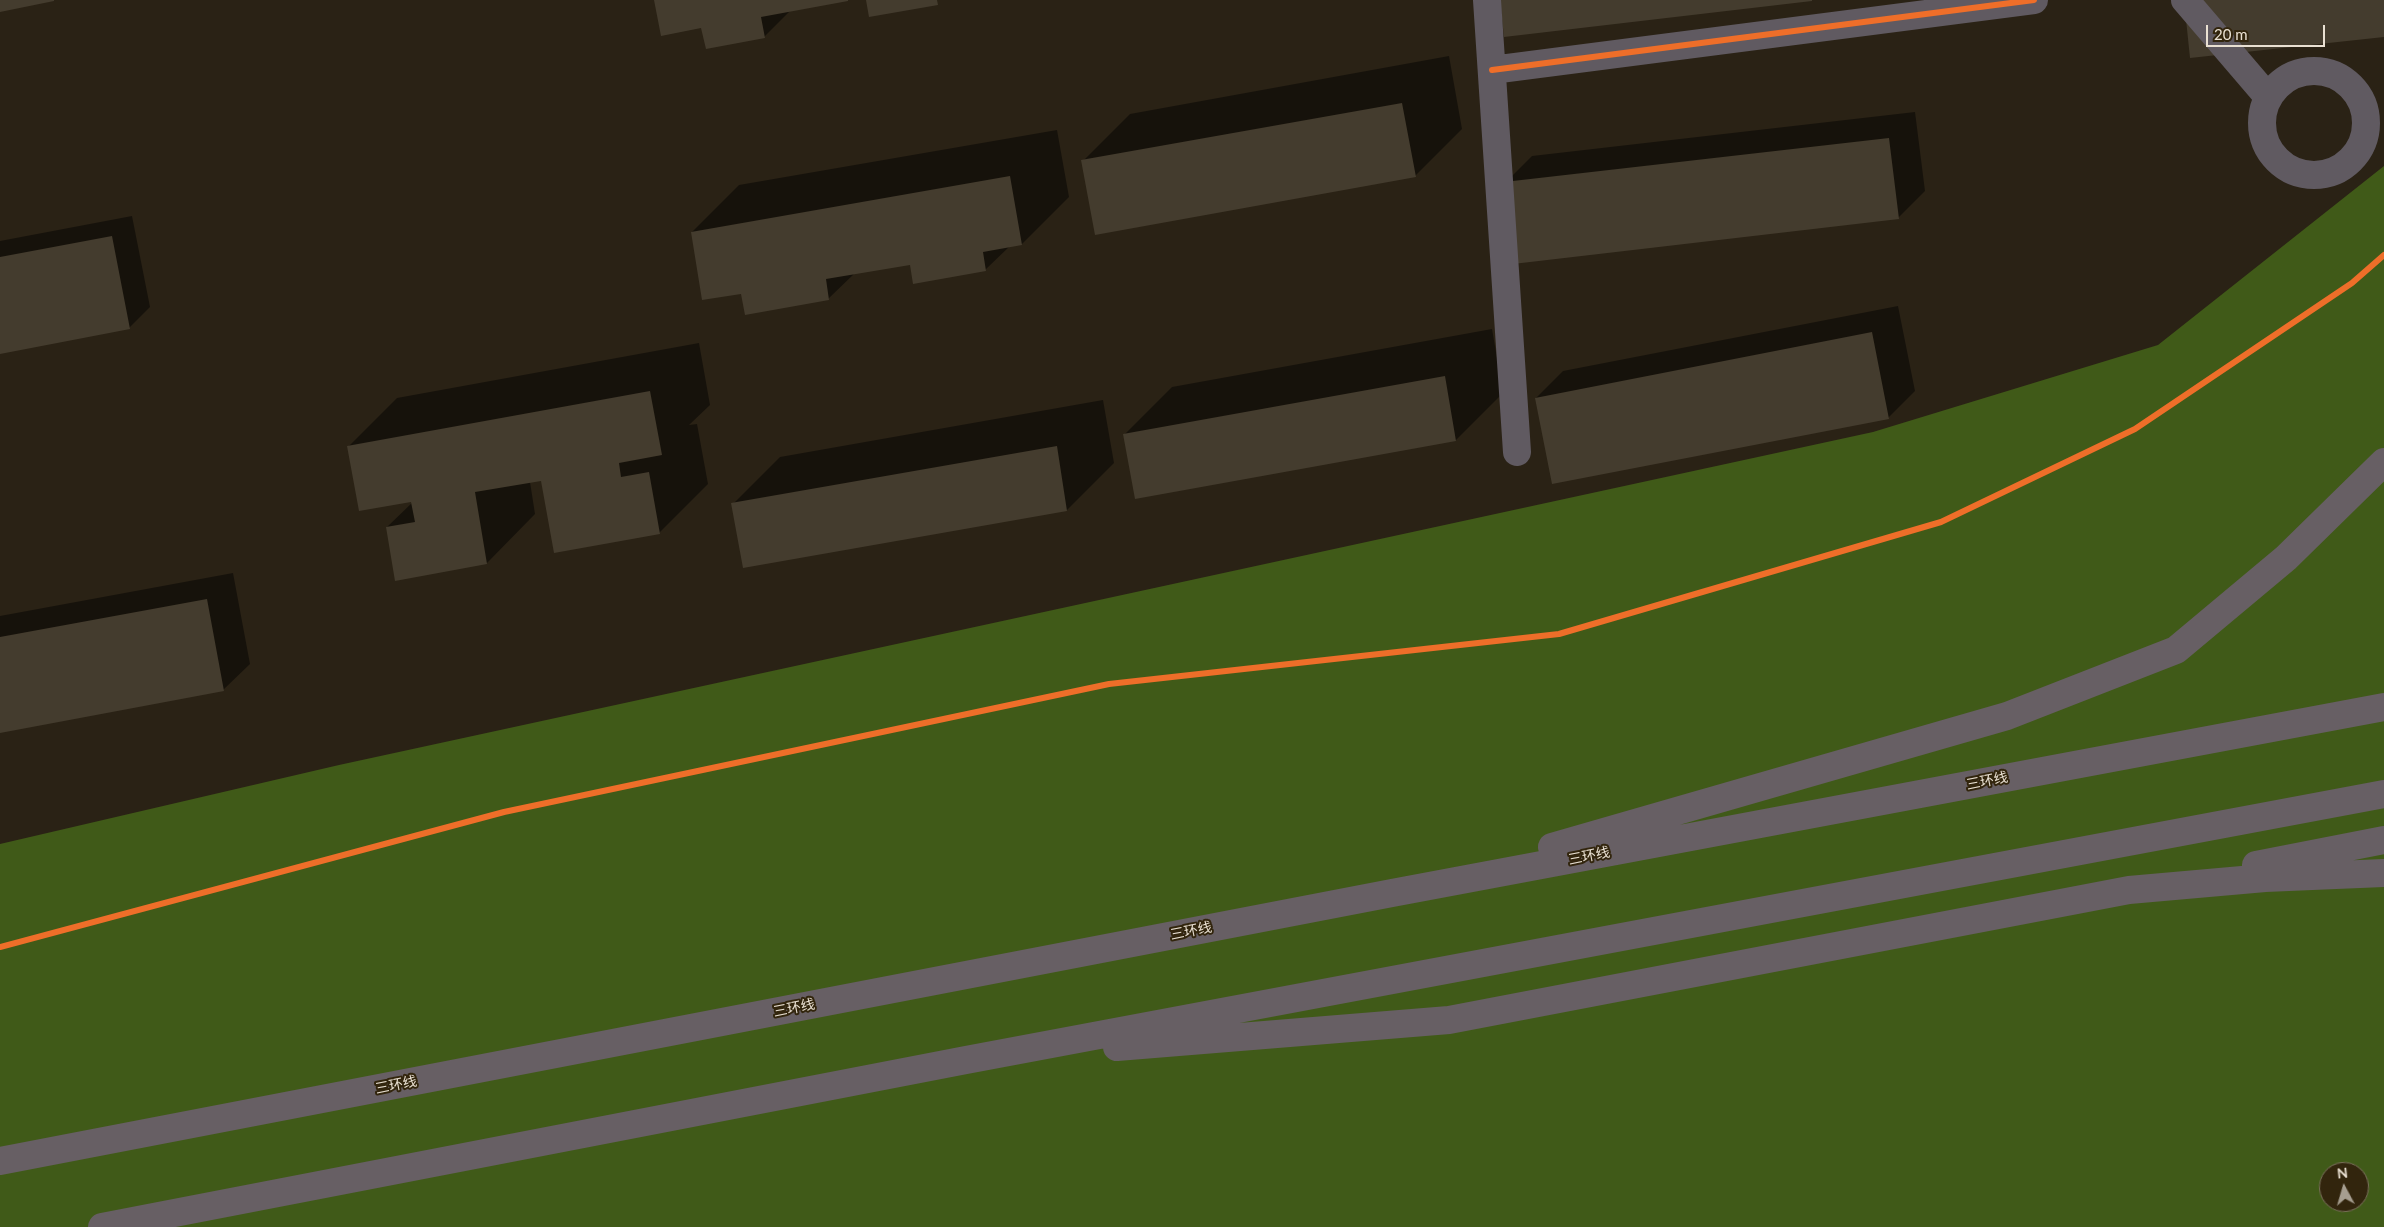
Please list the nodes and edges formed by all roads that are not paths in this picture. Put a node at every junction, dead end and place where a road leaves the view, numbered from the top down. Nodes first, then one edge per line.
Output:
1 (1487, 0) edge
2 (2034, 0) edge
3 (2185, 0) edge
4 (1492, 70) junction
5 (2268, 97) dead end
6 (1517, 452) dead end
7 (2384, 462) edge
8 (2384, 707) edge
9 (2384, 794) edge
10 (2384, 840) edge
11 (2384, 873) edge
12 (2129, 890) junction
13 (1392, 893) junction
14 (966, 1060) junction
15 (0, 1162) edge
16 (102, 1227) edge

1 - 4 street
2 - 4 street
3 - 5 street
4 - 6 street
7 - 13 highway
8 - 13 highway, 三环线
9 - 14 highway
10 - 12 highway
11 - 12 highway
12 - 14 highway
13 - 15 highway, 三环线
14 - 16 highway

